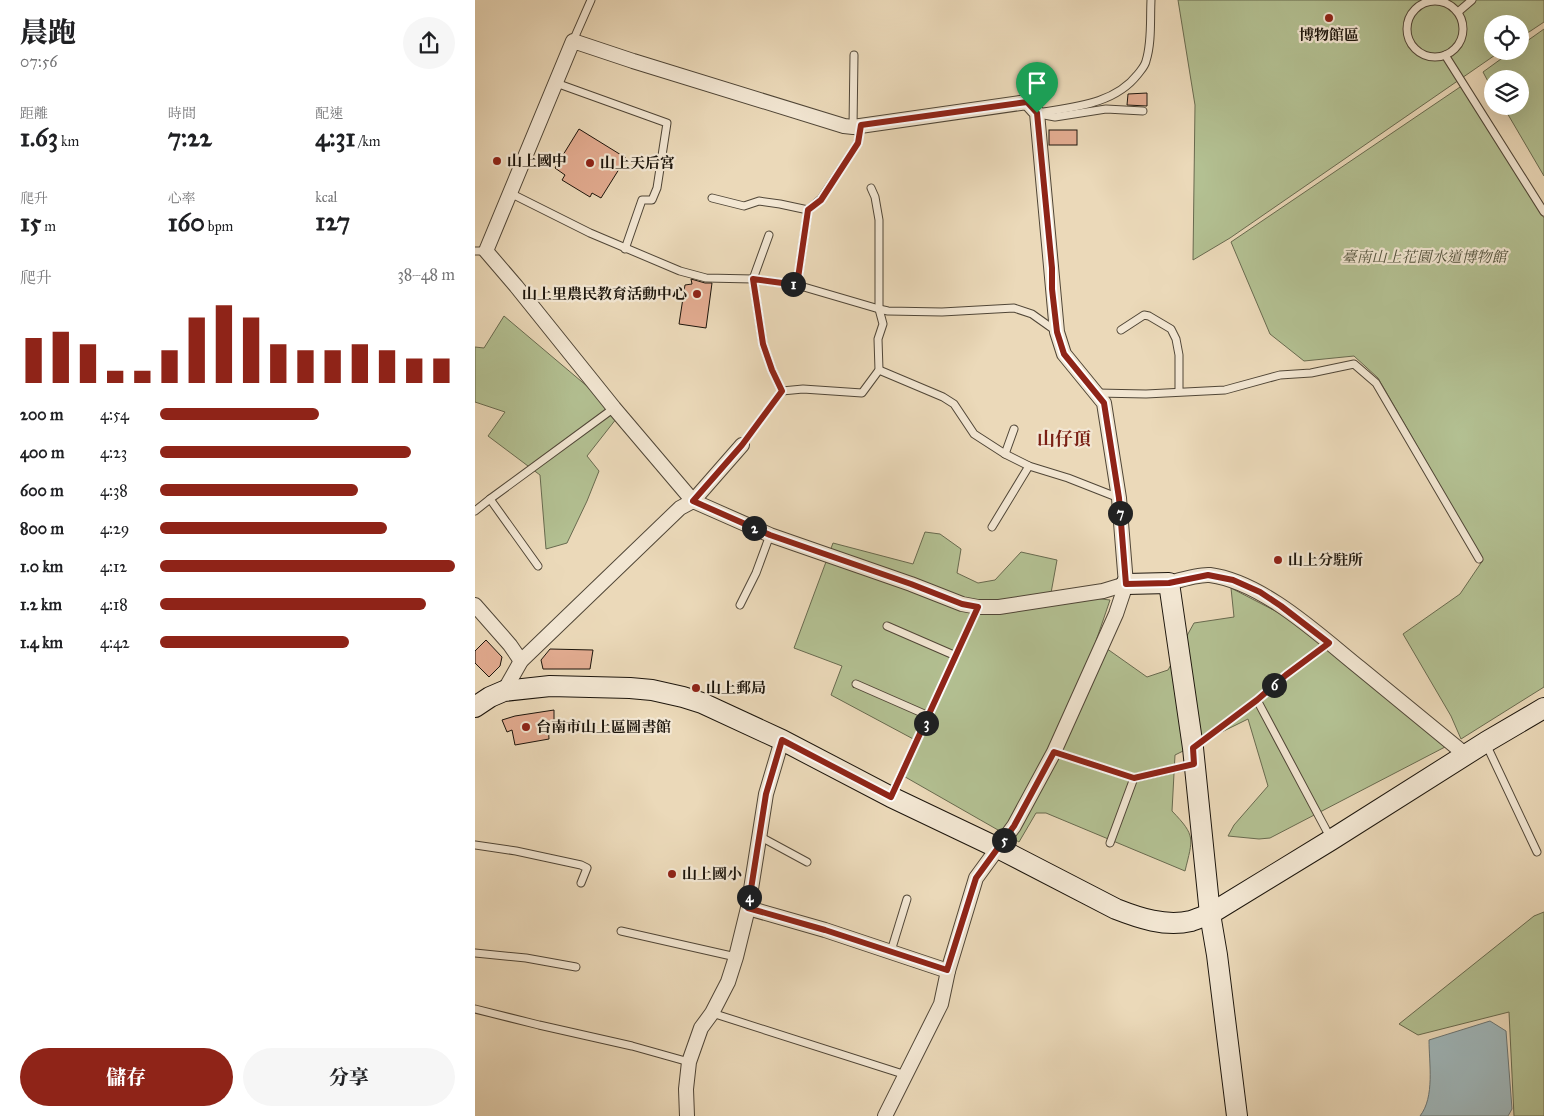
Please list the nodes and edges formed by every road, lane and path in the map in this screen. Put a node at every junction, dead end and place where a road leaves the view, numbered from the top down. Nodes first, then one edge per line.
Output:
1 (591, 0) edge
2 (1151, 0) edge
3 (1472, 0) edge
4 (1458, 12) junction
5 (573, 41) junction
6 (854, 55) dead end
7 (1445, 55) junction
8 (557, 83) junction
9 (1143, 110) dead end
10 (1037, 113) junction
11 (857, 126) junction
12 (871, 188) dead end
13 (510, 194) junction
14 (712, 198) dead end
15 (808, 210) junction
16 (1544, 212) edge
17 (769, 235) dead end
18 (625, 249) junction
19 (481, 251) edge
20 (753, 279) junction
21 (797, 285) junction
22 (879, 309) junction
23 (1121, 330) dead end
24 (1057, 332) junction
25 (879, 370) junction
26 (782, 391) junction
27 (1179, 391) junction
28 (1097, 393) junction
29 (614, 408) junction
30 (1014, 429) dead end
31 (742, 445) joint
32 (1005, 454) junction
33 (1029, 466) junction
34 (489, 498) junction
35 (1119, 498) junction
36 (693, 501) junction
37 (475, 511) edge
38 (992, 527) dead end
39 (770, 535) junction
40 (1479, 559) dead end
41 (538, 566) dead end
42 (1169, 583) junction
43 (1126, 584) junction
44 (475, 605) edge
45 (740, 605) dead end
46 (978, 607) junction
47 (887, 626) dead end
48 (1329, 643) junction
49 (956, 656) junction
50 (521, 661) junction
51 (856, 684) dead end
52 (504, 691) junction
53 (1257, 700) junction
54 (475, 708) edge
55 (1544, 708) edge
56 (929, 716) junction
57 (782, 740) junction
58 (1485, 742) junction
59 (1054, 752) junction
60 (1466, 755) junction
61 (1194, 756) junction
62 (1134, 778) junction
63 (891, 797) junction
64 (758, 836) junction
65 (1331, 840) junction
66 (1110, 843) dead end
67 (475, 845) edge
68 (998, 848) junction
69 (1537, 852) dead end
70 (807, 862) dead end
71 (581, 883) dead end
72 (907, 899) dead end
73 (748, 908) junction
74 (1210, 914) junction
75 (621, 931) dead end
76 (891, 951) junction
77 (475, 952) edge
78 (736, 957) junction
79 (576, 967) dead end
80 (947, 970) junction
81 (475, 1009) edge
82 (712, 1013) junction
83 (689, 1062) junction
84 (905, 1075) junction
85 (687, 1116) edge
86 (885, 1116) edge
87 (1237, 1116) edge

1 - 5 lane
2 - 10 lane
3 - 4 lane
4 - 7 lane
4 - 7 lane
5 - 8 street
5 - 11 street
6 - 11 lane
7 - 16 lane
8 - 13 street
8 - 18 lane
9 - 10 lane
10 - 11 street
10 - 24 street
11 - 15 lane
12 - 22 lane
13 - 18 lane
13 - 19 street
14 - 15 lane
15 - 21 lane
17 - 20 lane
18 - 20 lane
19 - 29 street
20 - 21 lane
20 - 26 lane
21 - 22 lane
22 - 24 lane
22 - 25 lane
23 - 27 lane
24 - 28 street
25 - 26 lane
25 - 32 lane
26 - 31 lane
27 - 28 lane
27 - 40 lane
28 - 35 street
29 - 34 lane
29 - 36 street
30 - 32 lane
31 - 36 street
32 - 33 lane
33 - 35 lane
33 - 38 lane
34 - 37 lane
34 - 41 lane
35 - 43 street
36 - 39 street
36 - 50 street
39 - 45 lane
39 - 46 street
42 - 43 main road
42 - 48 street
42 - 61 main road
43 - 46 street
43 - 59 street
44 - 50 street
46 - 49 lane
47 - 49 lane
48 - 53 lane
48 - 60 street
49 - 56 lane
50 - 52 street
51 - 56 lane
52 - 54 main road
52 - 57 main road
53 - 61 lane
53 - 65 lane
55 - 58 main road
56 - 63 lane
57 - 63 main road
57 - 64 street
58 - 60 main road
58 - 69 lane
59 - 62 lane
59 - 68 street
60 - 65 main road
61 - 62 lane
61 - 74 main road
62 - 66 lane
63 - 68 main road
64 - 70 lane
64 - 73 street
65 - 74 main road
67 - 71 lane
68 - 74 main road
68 - 80 street
72 - 76 lane
73 - 76 street
73 - 78 street
74 - 87 main road
75 - 78 lane
76 - 80 street
77 - 79 lane
78 - 82 street
80 - 84 street
81 - 83 lane
82 - 83 street
82 - 84 lane
83 - 85 street
84 - 86 street

